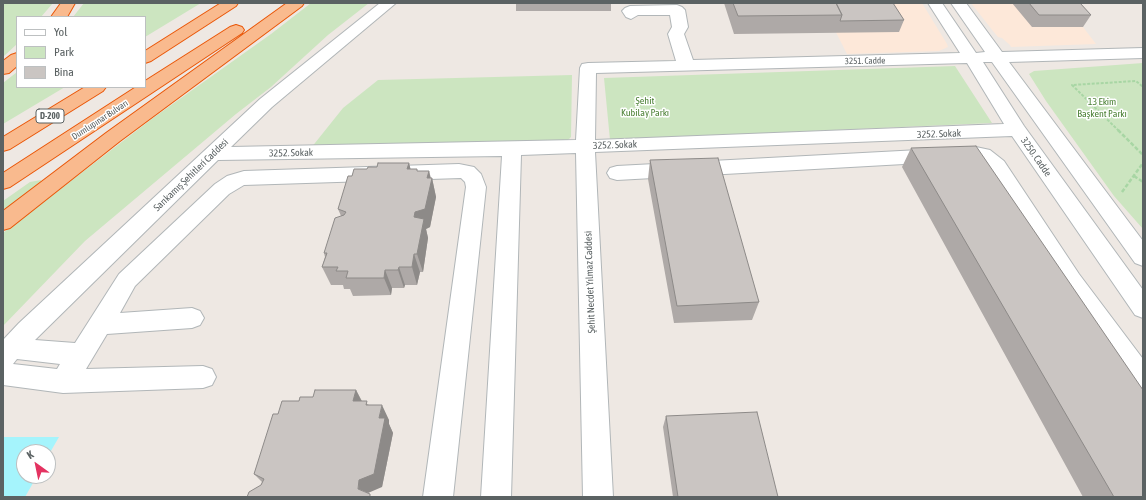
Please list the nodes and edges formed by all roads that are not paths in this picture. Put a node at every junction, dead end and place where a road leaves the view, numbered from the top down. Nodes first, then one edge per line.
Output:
1 (68, 3) edge
2 (231, 3) edge
3 (276, 3) edge
4 (297, 3) edge
5 (389, 3) edge
6 (935, 3) edge
7 (958, 3) edge
8 (630, 14) dead end
9 (59, 16) edge
10 (996, 47) junction
11 (1143, 53) edge
12 (146, 57) edge
13 (972, 58) junction
14 (16, 59) edge
15 (686, 65) junction
16 (588, 68) joint
17 (3, 69) edge
18 (95, 88) edge
19 (1017, 130) junction
20 (865, 137) junction
21 (3, 145) edge
22 (585, 146) junction
23 (512, 149) junction
24 (212, 154) junction
25 (879, 158) junction
26 (617, 173) dead end
27 (3, 182) edge
28 (3, 222) edge
29 (1143, 257) edge
30 (1143, 308) edge
31 (192, 318) dead end
32 (100, 324) junction
33 (8, 353) edge
34 (81, 355) junction
35 (3, 374) edge
36 (203, 377) dead end
37 (1143, 379) edge
38 (63, 381) junction
39 (438, 497) edge
40 (496, 497) edge
41 (598, 497) edge

1 - 9 highway
2 - 12 highway
3 - 27 highway, Dumlupınar Bulvarı
4 - 28 highway
5 - 24 street, Sarıkamış Şehitleri Caddesi
6 - 13 street, 3250. Cadde
7 - 10 street
8 - 15 street
10 - 11 street, 3251. Cadde
10 - 13 street, 3251. Cadde
10 - 29 street
13 - 15 street, 3251. Cadde
13 - 19 street, 3250. Cadde
14 - 17 highway
15 - 16 street, 3251. Cadde
16 - 22 street, Şehit Necdet Yılmaz Caddesi
18 - 21 highway, D-200
19 - 20 street, 3252. Sokak
19 - 30 street, 3250. Cadde
20 - 22 street, 3252. Sokak
20 - 25 street
22 - 23 street, 3252. Sokak
22 - 41 street, Şehit Necdet Yılmaz Caddesi
23 - 24 street, 3252. Sokak
23 - 40 street
24 - 33 street, Sarıkamış Şehitleri Caddesi
25 - 26 street
25 - 37 street
31 - 32 street
32 - 34 street
32 - 39 street
33 - 34 street
34 - 38 street
35 - 38 street
36 - 38 street

